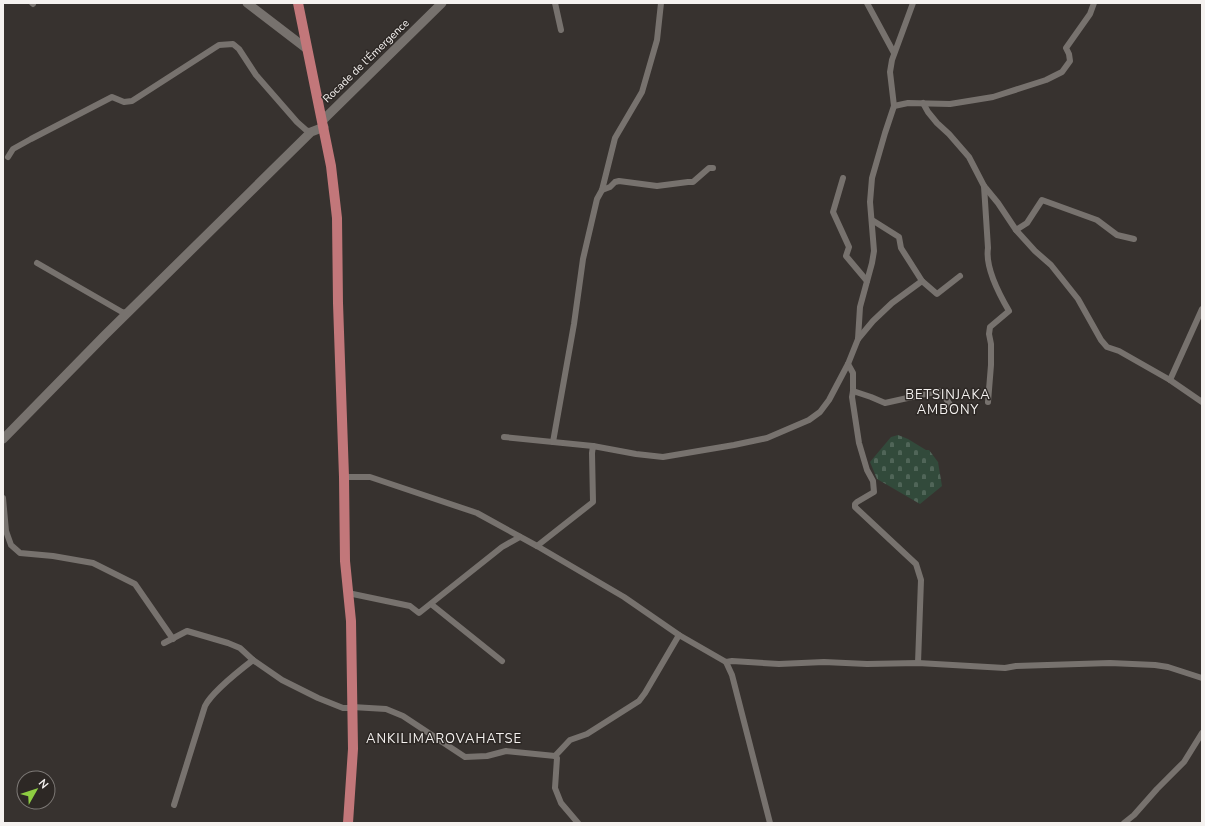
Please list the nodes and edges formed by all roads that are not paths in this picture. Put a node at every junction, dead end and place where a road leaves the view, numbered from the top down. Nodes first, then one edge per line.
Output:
1 (247, 3) edge
2 (298, 3) edge
3 (442, 3) edge
4 (555, 3) edge
5 (661, 3) edge
6 (867, 3) edge
7 (913, 3) edge
8 (1094, 3) edge
9 (561, 30) dead end
10 (307, 50) junction
11 (894, 53) junction
12 (923, 103) junction
13 (894, 106) junction
14 (323, 123) junction
15 (311, 132) junction
16 (8, 157) dead end
17 (713, 168) dead end
18 (843, 178) dead end
19 (984, 186) junction
20 (602, 190) junction
21 (872, 220) junction
22 (1016, 230) junction
23 (1134, 239) dead end
24 (37, 263) dead end
25 (960, 276) dead end
26 (867, 281) junction
27 (922, 281) junction
28 (1202, 310) edge
29 (128, 313) junction
30 (858, 339) junction
31 (848, 364) junction
32 (1170, 380) junction
33 (853, 391) junction
34 (988, 402) dead end
35 (1202, 402) edge
36 (951, 406) dead end
37 (504, 437) dead end
38 (3, 439) edge
39 (553, 442) junction
40 (593, 446) junction
41 (344, 477) junction
42 (3, 498) edge
43 (520, 536) junction
44 (537, 546) junction
45 (348, 593) junction
46 (431, 604) junction
47 (678, 635) junction
48 (173, 639) junction
49 (164, 643) dead end
50 (253, 660) junction
51 (502, 661) dead end
52 (726, 662) junction
53 (918, 663) junction
54 (1202, 678) edge
55 (352, 708) junction
56 (1202, 733) edge
57 (555, 756) junction
58 (174, 805) dead end
59 (348, 823) edge
60 (578, 823) edge
61 (770, 823) edge
62 (1124, 823) edge

1 - 10 street
2 - 10 main road
3 - 14 street, Rocade de l'Émergence
4 - 9 street
5 - 20 street
6 - 11 street
7 - 11 street
8 - 12 street
10 - 14 main road
11 - 13 street
12 - 13 street
12 - 19 street
13 - 21 street
14 - 15 street
14 - 41 main road
15 - 16 street
15 - 29 street
17 - 20 street
18 - 26 street
19 - 22 street
19 - 34 street
20 - 39 street
21 - 26 street
21 - 27 street
22 - 23 street
22 - 32 street
24 - 29 street
25 - 27 street
26 - 30 street
27 - 30 street
28 - 32 street
29 - 38 street
30 - 31 street
31 - 33 street
31 - 40 street
32 - 35 street
33 - 36 street
33 - 53 street
37 - 39 street
39 - 40 street
40 - 44 street
41 - 43 street
41 - 45 main road
42 - 48 street
43 - 44 street
43 - 46 street
44 - 47 street
45 - 46 street
45 - 55 main road
46 - 51 street
47 - 52 street
47 - 57 street
48 - 49 street
48 - 50 street
50 - 55 street
50 - 58 street
52 - 53 street
52 - 61 street
53 - 54 street
55 - 57 street
55 - 59 main road
56 - 62 street
57 - 60 street

